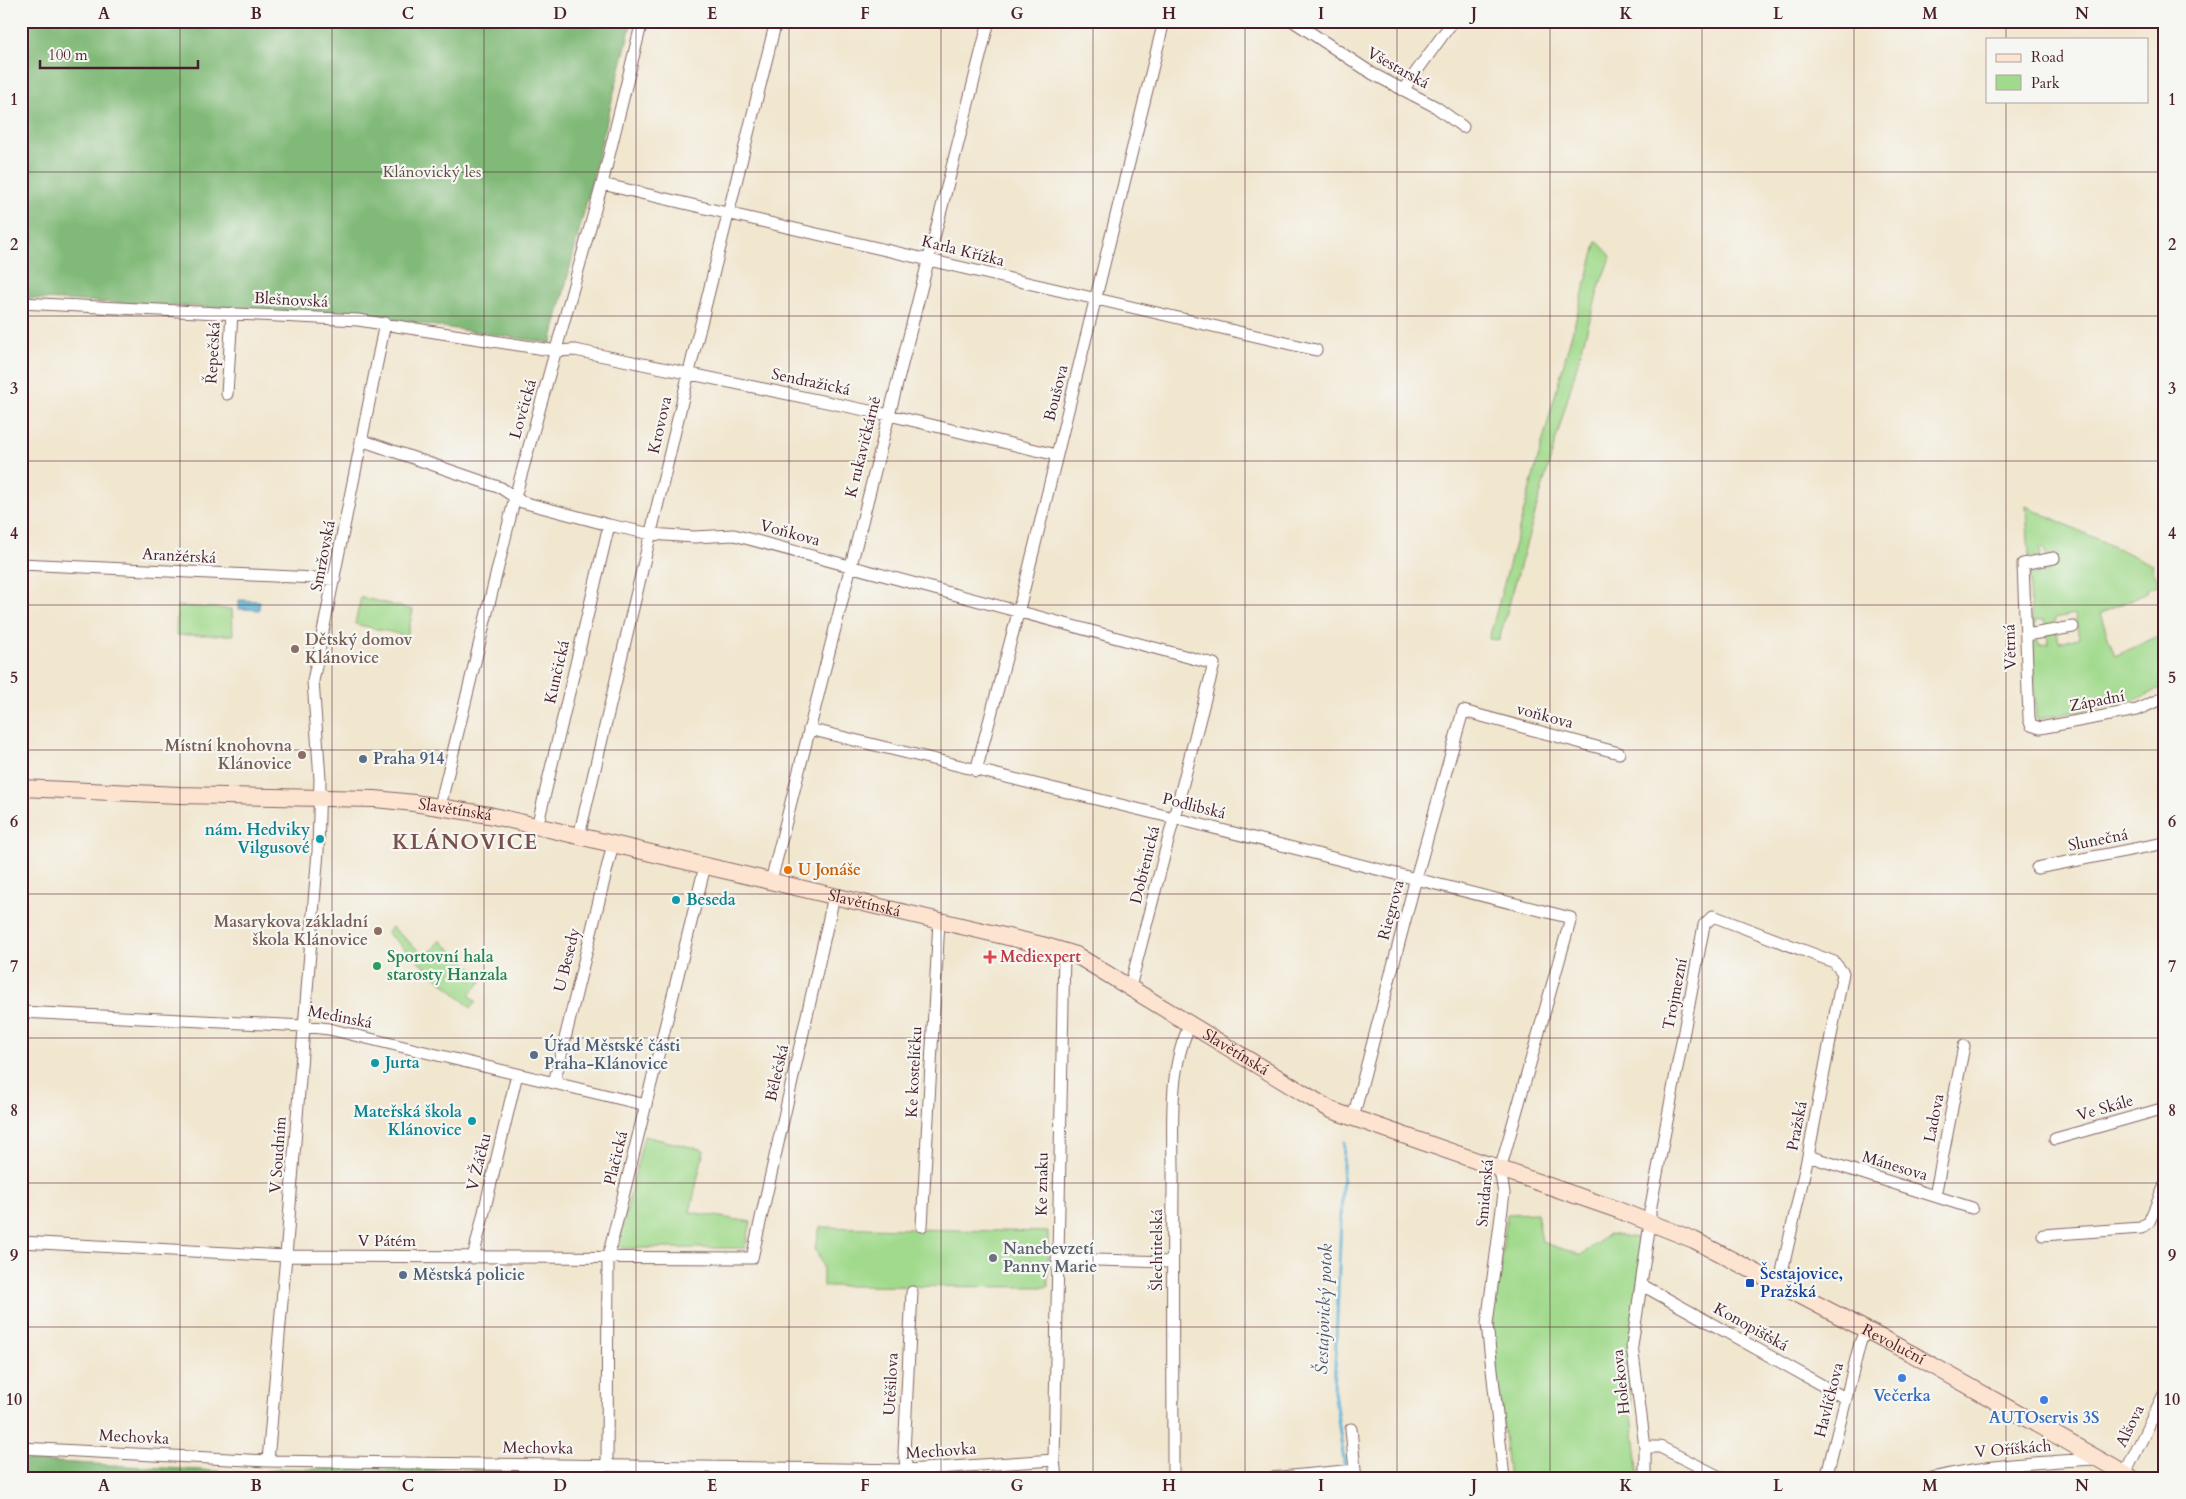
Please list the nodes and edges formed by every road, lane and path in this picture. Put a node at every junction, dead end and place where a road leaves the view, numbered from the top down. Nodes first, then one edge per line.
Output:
1 (642, 21) edge
2 (776, 21) edge
3 (989, 21) edge
4 (1164, 21) edge
5 (1293, 21) edge
6 (1453, 21) edge
7 (1307, 25) edge
8 (1403, 90) junction
9 (1463, 127) dead end
10 (602, 184) junction
11 (729, 214) junction
12 (928, 259) junction
13 (1096, 300) junction
14 (21, 303) edge
15 (232, 313) junction
16 (385, 322) junction
17 (1316, 350) dead end
18 (557, 351) junction
19 (689, 373) junction
20 (227, 394) dead end
21 (889, 414) junction
22 (361, 440) junction
23 (1057, 455) junction
24 (515, 497) junction
25 (609, 524) junction
26 (651, 534) junction
27 (2054, 558) dead end
28 (21, 564) edge
29 (850, 566) junction
30 (335, 579) junction
31 (1018, 613) junction
32 (2073, 627) dead end
33 (2026, 635) junction
34 (1214, 664) joint
35 (2165, 697) edge
36 (1462, 711) joint
37 (2034, 727) joint
38 (809, 729) junction
39 (1619, 753) dead end
40 (976, 771) junction
41 (21, 788) edge
42 (320, 798) junction
43 (440, 806) junction
44 (1174, 818) junction
45 (537, 827) junction
46 (579, 836) junction
47 (2165, 843) edge
48 (613, 844) junction
49 (318, 851) joint
50 (705, 866) junction
51 (2037, 868) dead end
52 (1416, 878) junction
53 (771, 881) junction
54 (834, 896) junction
55 (1570, 918) joint
56 (939, 921) junction
57 (1064, 951) junction
58 (1843, 973) joint
59 (1130, 987) junction
60 (21, 1012) edge
61 (1190, 1025) junction
62 (304, 1026) junction
63 (1964, 1046) dead end
64 (517, 1074) junction
65 (554, 1083) junction
66 (646, 1105) junction
67 (2165, 1108) edge
68 (1353, 1118) junction
69 (2055, 1139) dead end
70 (1808, 1156) junction
71 (1500, 1170) junction
72 (2165, 1185) edge
73 (1935, 1196) junction
74 (1972, 1208) dead end
75 (1650, 1223) junction
76 (922, 1226) dead end
77 (2043, 1235) dead end
78 (21, 1242) edge
79 (286, 1256) junction
80 (608, 1257) junction
81 (473, 1258) junction
82 (752, 1258) joint
83 (1057, 1258) junction
84 (1172, 1262) junction
85 (1642, 1285) junction
86 (1779, 1285) junction
87 (912, 1292) dead end
88 (1866, 1331) junction
89 (2165, 1392) edge
90 (1845, 1398) junction
91 (1351, 1429) dead end
92 (1645, 1447) junction
93 (21, 1448) edge
94 (2098, 1459) junction
95 (1054, 1460) junction
96 (268, 1461) junction
97 (607, 1465) junction
98 (1349, 1472) edge
99 (908, 1474) edge
100 (2128, 1476) edge
101 (1056, 1478) edge
102 (1173, 1478) edge
103 (1271, 1478) edge
104 (1504, 1478) edge
105 (1645, 1478) edge
106 (1722, 1478) edge
107 (1826, 1478) edge
108 (1932, 1478) edge

1 - 10 street, Lovčická
2 - 11 street, Krovova
3 - 12 street, K rukavičkárně
4 - 13 street, Boušova
5 - 7 street, Všestarská
6 - 8 street
7 - 8 street, Všestarská
8 - 9 street, Všestarská
10 - 11 street, Karla Křížka
10 - 18 street, Lovčická
11 - 12 street, Karla Křížka
11 - 19 street, Krovova
12 - 13 street, Karla Křížka
12 - 21 street, K rukavičkárně
13 - 17 street, Karla Křížka
13 - 23 street, Boušova
14 - 15 street, Blešnovská
15 - 16 street, Blešnovská
15 - 20 street, Řepečská
16 - 18 street, Blešnovská
16 - 22 street, Smržovská
18 - 19 street, Sendražická
18 - 24 street, Lovčická
19 - 21 street, Sendražická
19 - 26 street, Krovova
21 - 23 street, Sendražická
21 - 29 street, K rukavičkárně
22 - 24 street, Voňkova
22 - 30 street, Smržovská
23 - 31 street, Boušova
24 - 25 street, Voňkova
24 - 43 street, Lovčická
25 - 26 street, Voňkova
25 - 45 street, Kunčická
26 - 29 street, Voňkova
26 - 46 street, Krovova
27 - 33 street, Větrná
28 - 30 street, Aranžérská
29 - 31 street, Voňkova
29 - 38 street, K rukavičkárně
30 - 42 street, Smržovská
31 - 34 street, Voňkova
31 - 40 street, Boušova
32 - 33 street
33 - 37 street, Větrná
34 - 44 street, Dobřenická
35 - 37 street, Západní
36 - 39 street, voňkova
36 - 52 street, Riegrova
38 - 40 street, Podlibská
38 - 53 street, K rukavičkárně
40 - 44 street, Podlibská
41 - 42 street, Slavětínská
42 - 43 street, Slavětínská
42 - 49 street, Smržovská
43 - 45 street, Slavětínská
44 - 52 street, Podlibská
44 - 59 street, Dobřenická
45 - 46 street, Slavětínská
46 - 48 street, Slavětínská
47 - 51 street, Slunečná
48 - 50 street, Slavětínská
48 - 65 street, U Besedy
49 - 62 street, V Soudním
50 - 53 street, Slavětínská
50 - 66 street, Plačická
52 - 55 street, Podlibská
52 - 68 street, Riegrova
53 - 54 street, Slavětínská
54 - 56 street, Slavětínská
54 - 82 street, Bělečská
55 - 71 street, Smidarská
56 - 57 street, Slavětínská
56 - 76 street, Ke kostelíčku
57 - 59 street, Slavětínská
57 - 83 street, Ke znaku
58 - 70 street, Pražská
58 - 75 street, Trojmezní
59 - 61 street, Slavětínská
60 - 62 street, Medinská
61 - 68 street, Slavětínská
61 - 84 street, Šlechtitelská
62 - 64 street, Medinská
62 - 79 street, V Soudním
63 - 73 street, Ladova
64 - 65 street, Medinská
64 - 81 street, V Žáčku
65 - 66 street, Medinská
66 - 80 street, Plačická
67 - 69 street, Ve Skále
68 - 71 street, Slavětínská
70 - 73 street, Mánesova
70 - 86 street, Pražská
71 - 75 street, Slavětínská
71 - 104 street, Smidarská
72 - 77 street
73 - 74 street, Mánesova
75 - 85 street, Holekova
75 - 86 street, Revoluční
78 - 79 street, V Pátém
79 - 81 street, V Pátém
79 - 96 street, V Soudním
80 - 81 street, V Pátém
80 - 82 street, V Pátém
80 - 97 street, Plačická
83 - 84 street
83 - 95 street, Ke znaku
84 - 102 street, Šlechtitelská
85 - 90 street, Konopišťská
85 - 92 street, Holekova
86 - 88 street, Revoluční
87 - 99 street, Utěšilova
88 - 90 street, Havlíčkova
88 - 94 street, Revoluční
89 - 100 street, Alšova
90 - 107 street, Havlíčkova
91 - 98 street
92 - 105 street, Holekova
92 - 106 street
93 - 96 street, Mechovka
94 - 100 street, Revoluční
94 - 108 street, V Oříškách
95 - 99 street, Mechovka
95 - 101 street, Ke znaku
96 - 97 street, Mechovka
97 - 99 street, Mechovka
98 - 103 street

